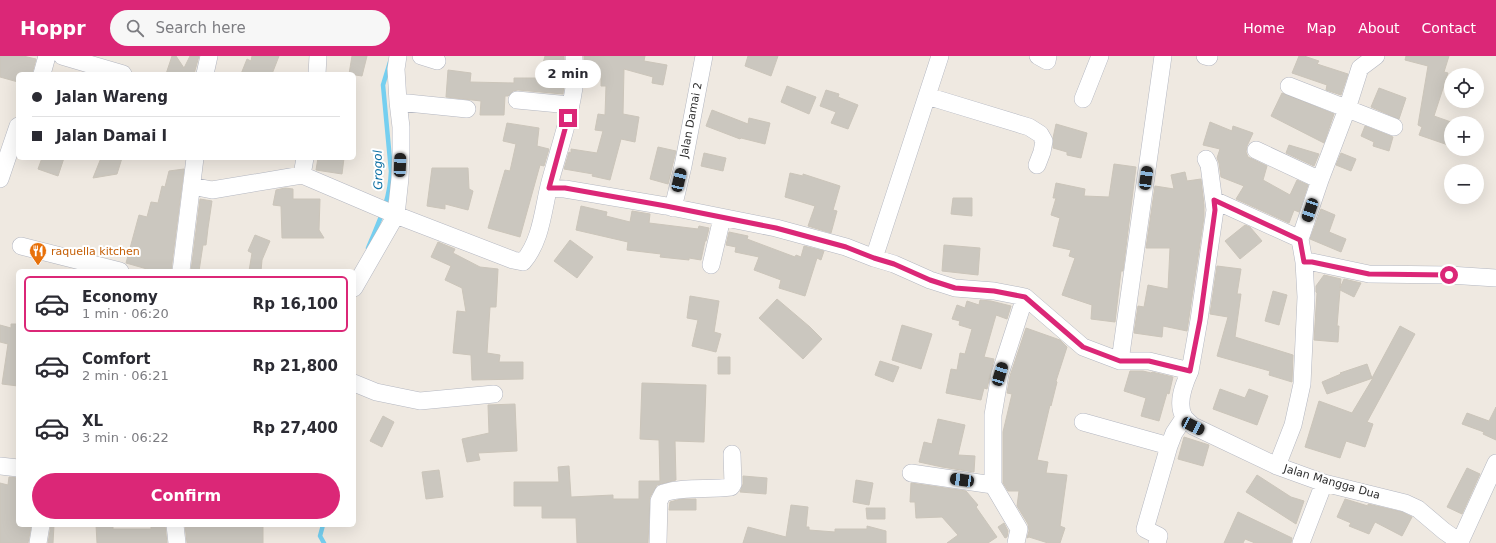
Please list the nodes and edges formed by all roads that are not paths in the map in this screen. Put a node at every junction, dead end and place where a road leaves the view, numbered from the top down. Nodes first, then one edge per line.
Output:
1 (47, 56) edge
2 (62, 56) edge
3 (209, 56) edge
4 (318, 56) edge
5 (398, 56) edge
6 (421, 56) edge
7 (574, 56) edge
8 (704, 56) edge
9 (1038, 56) edge
10 (1048, 56) edge
11 (1100, 56) edge
12 (1163, 56) edge
13 (1376, 56) edge
14 (937, 57) edge
15 (437, 61) dead end
16 (1359, 62) edge
17 (43, 72) edge
18 (116, 72) edge
19 (205, 72) edge
20 (317, 72) edge
21 (1289, 86) dead end
22 (927, 96) junction
23 (1083, 99) dead end
24 (517, 100) dead end
25 (398, 102) junction
26 (467, 109) dead end
27 (1347, 109) junction
28 (569, 111) junction
29 (1394, 127) dead end
30 (16, 132) edge
31 (1256, 150) dead end
32 (1206, 159) dead end
33 (195, 160) edge
34 (305, 160) edge
35 (1037, 165) dead end
36 (302, 175) junction
37 (0, 179) edge
38 (1320, 180) junction
39 (192, 186) junction
40 (549, 188) junction
41 (1214, 200) junction
42 (673, 208) junction
43 (386, 210) junction
44 (722, 218) junction
45 (1300, 240) junction
46 (22, 246) dead end
47 (874, 258) junction
48 (1304, 262) junction
49 (711, 265) dead end
50 (112, 269) edge
51 (181, 269) edge
52 (1496, 278) edge
53 (356, 283) edge
54 (1025, 297) junction
55 (1120, 361) junction
56 (1190, 371) junction
57 (356, 384) edge
58 (494, 394) dead end
59 (1184, 418) junction
60 (1083, 422) dead end
61 (1169, 446) junction
62 (732, 454) dead end
63 (1496, 463) edge
64 (0, 466) edge
65 (1277, 466) junction
66 (16, 468) edge
67 (911, 473) dead end
68 (1324, 483) junction
69 (993, 485) junction
70 (41, 527) edge
71 (175, 527) edge
72 (1461, 542) edge
73 (38, 543) edge
74 (177, 543) edge
75 (658, 543) edge
76 (1016, 543) edge
77 (1157, 543) edge
78 (1301, 543) edge

1 - 17 street
2 - 18 street
3 - 19 street
4 - 20 street
5 - 25 street
6 - 15 street
7 - 28 street
8 - 42 street, Jalan Damai 2
9 - 10 street
11 - 23 street
12 - 55 street
13 - 16 street
14 - 22 street
16 - 27 street
21 - 27 street
22 - 35 street
22 - 47 street
24 - 28 street
25 - 26 street
25 - 43 street
27 - 29 street
27 - 38 street
28 - 40 street
30 - 37 street
31 - 38 street
32 - 41 street
33 - 39 street
34 - 36 street
36 - 39 street
36 - 43 street
38 - 45 street
39 - 51 street
40 - 42 street
40 - 43 street
41 - 45 street
41 - 56 street
42 - 44 street
43 - 53 street
44 - 47 street
44 - 49 street
45 - 48 street
46 - 50 street
47 - 54 street
48 - 52 street
48 - 65 street
54 - 55 street
54 - 69 street
55 - 56 street
56 - 59 street
57 - 58 street
59 - 61 street
59 - 65 street, Jalan Mangga Dua
60 - 61 street
61 - 77 street
62 - 75 street
63 - 72 street
64 - 66 street
65 - 68 street, Jalan Mangga Dua
67 - 69 street
68 - 72 street, Jalan Mangga Dua
68 - 78 street
69 - 76 street
70 - 73 street
71 - 74 street

